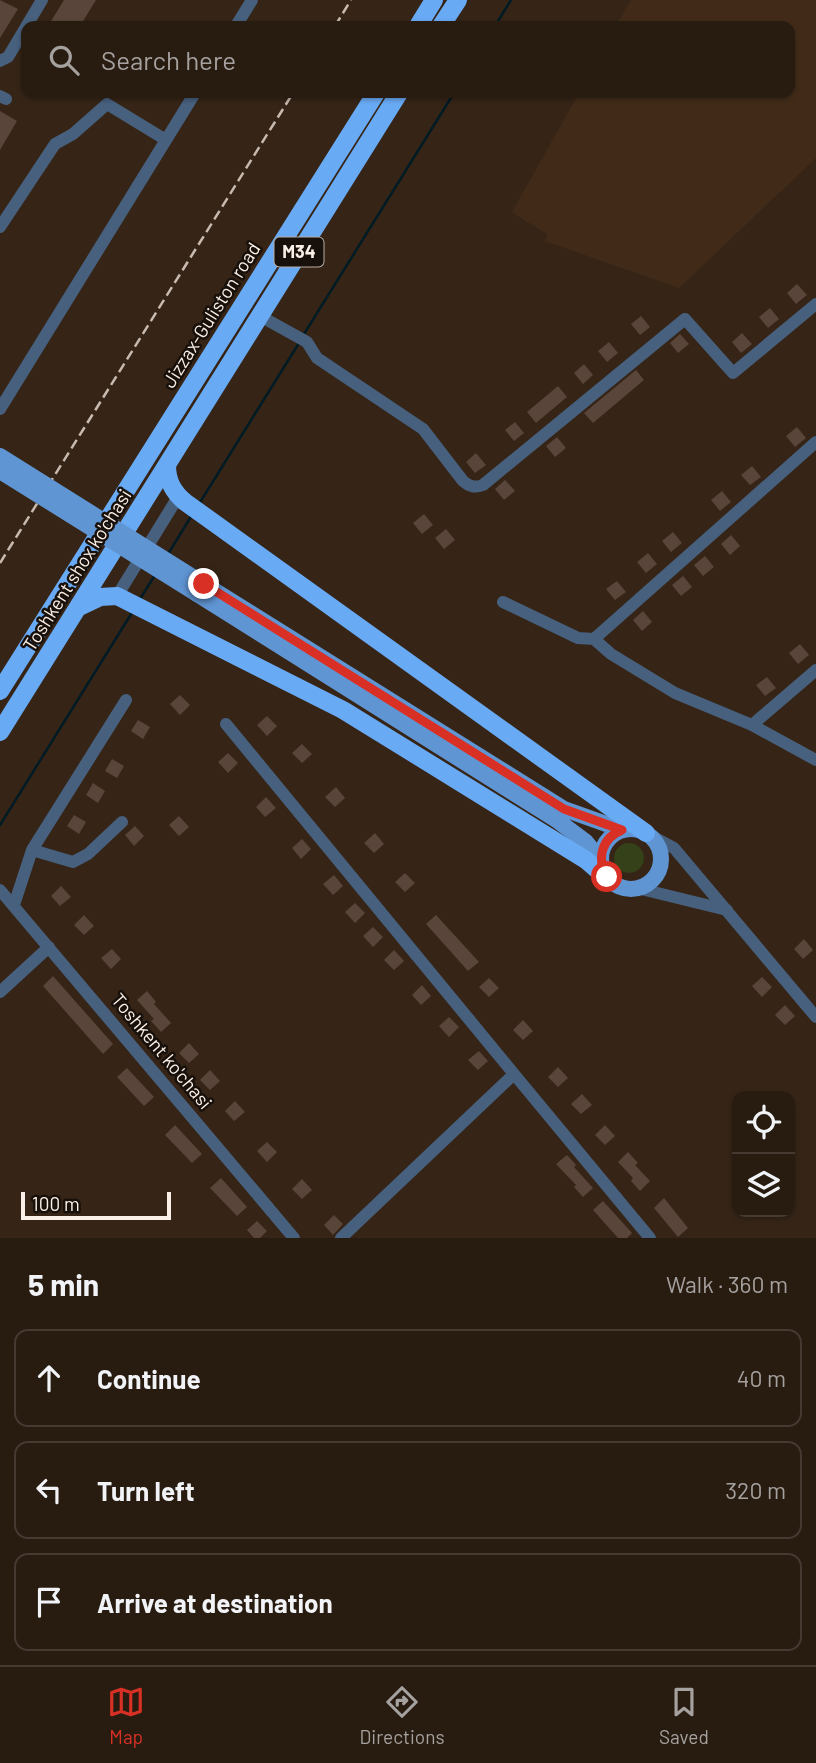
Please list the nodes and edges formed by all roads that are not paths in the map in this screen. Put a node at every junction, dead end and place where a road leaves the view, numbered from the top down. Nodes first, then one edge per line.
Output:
1 (252, 0) edge
2 (434, 0) edge
3 (457, 0) edge
4 (36, 2) edge
5 (26, 21) edge
6 (239, 21) edge
7 (421, 21) edge
8 (444, 21) edge
9 (21, 31) edge
10 (0, 61) edge
11 (192, 98) edge
12 (373, 98) edge
13 (396, 98) edge
14 (166, 140) junction
15 (0, 227) edge
16 (816, 304) edge
17 (260, 316) junction
18 (0, 409) edge
19 (171, 418) joint
20 (816, 442) edge
21 (0, 456) edge
22 (167, 465) junction
23 (0, 471) edge
24 (182, 499) junction
25 (200, 589) junction
26 (121, 598) junction
27 (502, 602) dead end
28 (76, 609) junction
29 (594, 639) junction
30 (816, 670) edge
31 (0, 691) edge
32 (126, 700) dead end
33 (226, 724) dead end
34 (752, 725) junction
35 (0, 732) edge
36 (816, 760) edge
37 (122, 822) dead end
38 (622, 830) junction
39 (646, 833) junction
40 (32, 850) junction
41 (601, 861) junction
42 (610, 881) junction
43 (637, 888) junction
44 (0, 890) edge
45 (14, 905) junction
46 (728, 910) junction
47 (49, 947) junction
48 (0, 992) edge
49 (816, 1017) edge
50 (514, 1074) junction
51 (294, 1238) edge
52 (341, 1238) edge
53 (650, 1238) edge

1 - 6 street
2 - 7 highway
3 - 8 highway
4 - 5 street
9 - 10 street
11 - 14 street
12 - 19 highway, Jizzax-Guliston road / M34
13 - 17 highway, M34
14 - 15 street
14 - 18 street
16 - 17 street
17 - 22 highway, Toshkent shox ko'chasi / M34
19 - 31 highway, Toshkent shox ko'chasi / M34
20 - 29 street
21 - 25 main road, bridge
22 - 24 highway
22 - 28 highway, Toshkent shox ko'chasi / M34
23 - 25 main road, bridge
24 - 26 street
24 - 39 highway
25 - 38 main road
25 - 41 main road
26 - 28 highway
26 - 42 highway
27 - 29 street
28 - 35 highway, Toshkent shox ko'chasi / M34
29 - 34 street
30 - 34 street
32 - 40 street
33 - 50 street
34 - 36 street
37 - 40 street
38 - 39 main road
38 - 41 main road
39 - 43 main road
39 - 46 street
40 - 45 street
41 - 42 main road
42 - 43 main road
43 - 46 street
44 - 45 street, Toshkent ko'chasi
45 - 47 street, Toshkent ko'chasi
46 - 49 street
47 - 48 street
47 - 51 street, Toshkent ko'chasi
50 - 52 street
50 - 53 street

